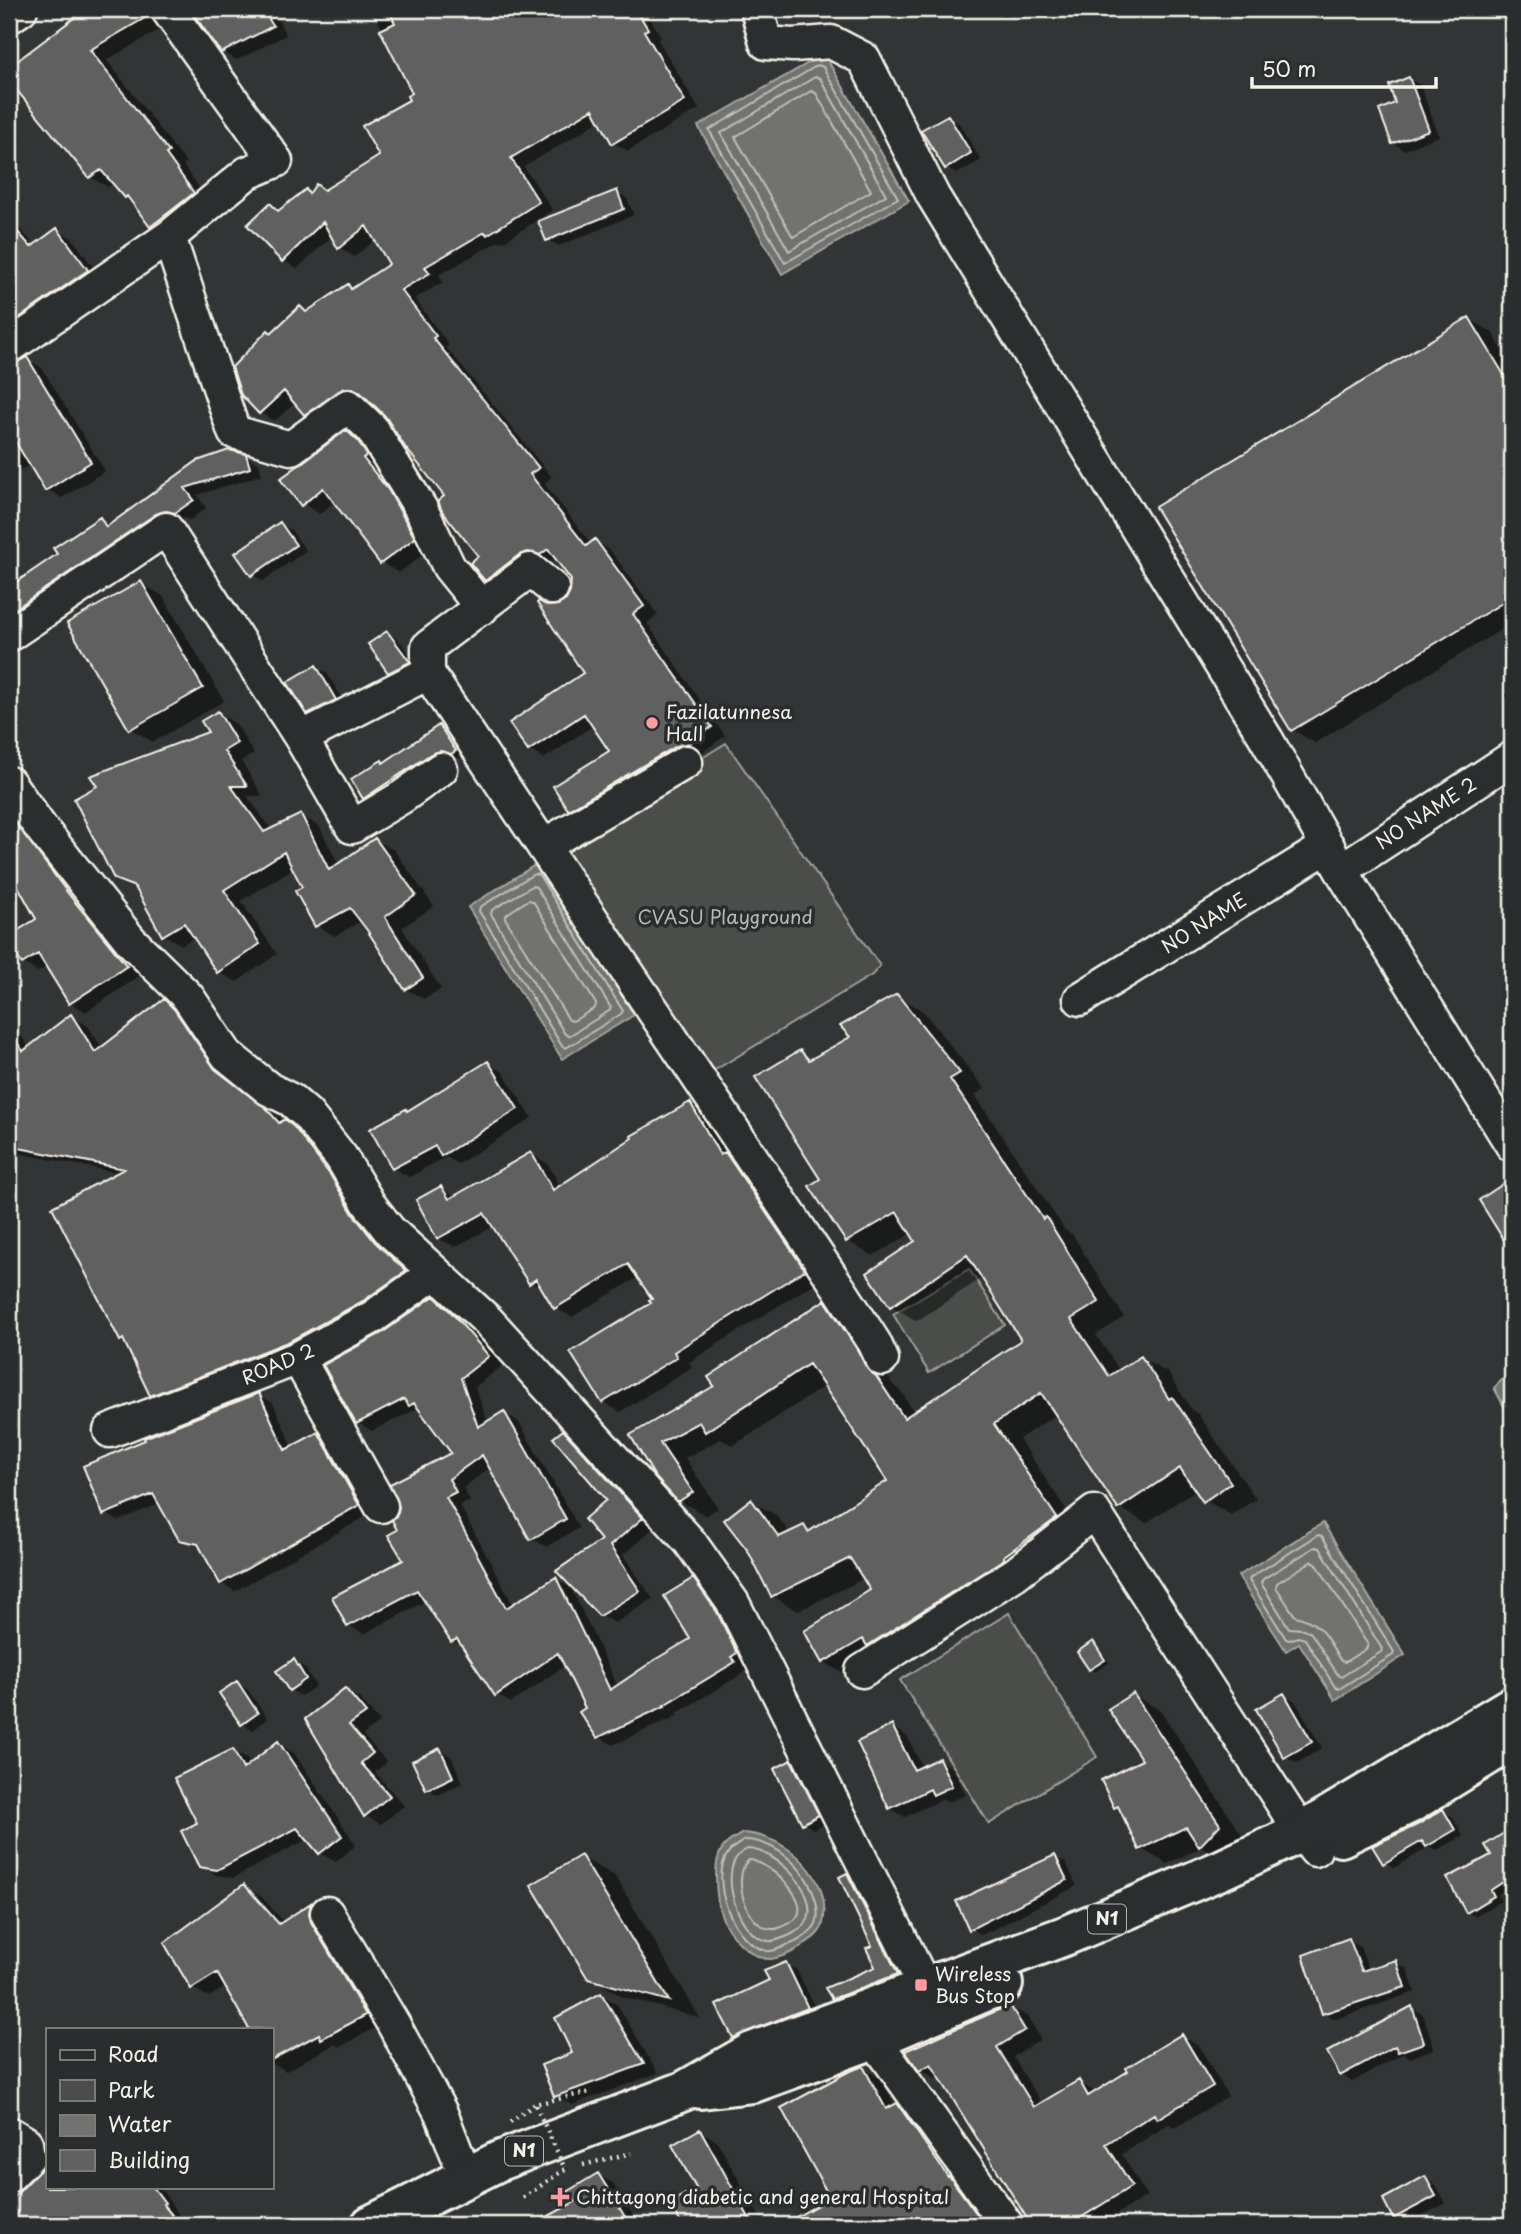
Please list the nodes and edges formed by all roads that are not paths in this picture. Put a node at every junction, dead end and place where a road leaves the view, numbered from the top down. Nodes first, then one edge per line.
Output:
1 (21, 9) edge
2 (167, 9) edge
3 (757, 9) edge
4 (9, 17) edge
5 (169, 237) junction
6 (9, 347) edge
7 (552, 588) dead end
8 (482, 608) junction
9 (9, 635) edge
10 (428, 673) junction
11 (301, 738) junction
12 (1512, 758) edge
13 (686, 762) dead end
14 (441, 769) dead end
15 (9, 783) edge
16 (542, 846) junction
17 (1334, 858) junction
18 (1080, 999) dead end
19 (1512, 1145) edge
20 (434, 1273) junction
21 (298, 1358) junction
22 (882, 1359) dead end
23 (110, 1431) dead end
24 (380, 1506) dead end
25 (862, 1671) dead end
26 (1508, 1731) edge
27 (1309, 1841) junction
28 (327, 1913) dead end
29 (925, 1986) junction
30 (874, 2039) junction
31 (684, 2091) junction
32 (9, 2133) edge
33 (9, 2176) edge
34 (466, 2177) junction
35 (371, 2225) edge
36 (1007, 2225) edge

1 - 4 street
2 - 5 street
3 - 17 street
5 - 6 street
5 - 8 street
7 - 8 street
8 - 10 street
9 - 11 street
10 - 11 street
10 - 16 street
11 - 14 street
12 - 17 street, NO NAME 2
13 - 16 street
15 - 20 street
16 - 22 street
17 - 18 street, NO NAME
17 - 19 street
20 - 21 street, ROAD 2
20 - 29 street
21 - 23 street, ROAD 2
21 - 24 street
25 - 27 street
26 - 27 highway, N1
27 - 29 highway, N1
27 - 30 highway, N1
28 - 34 street
29 - 31 highway, N1
30 - 31 highway, N1
30 - 36 street
31 - 34 highway, N1
32 - 33 street
34 - 35 highway, N1

